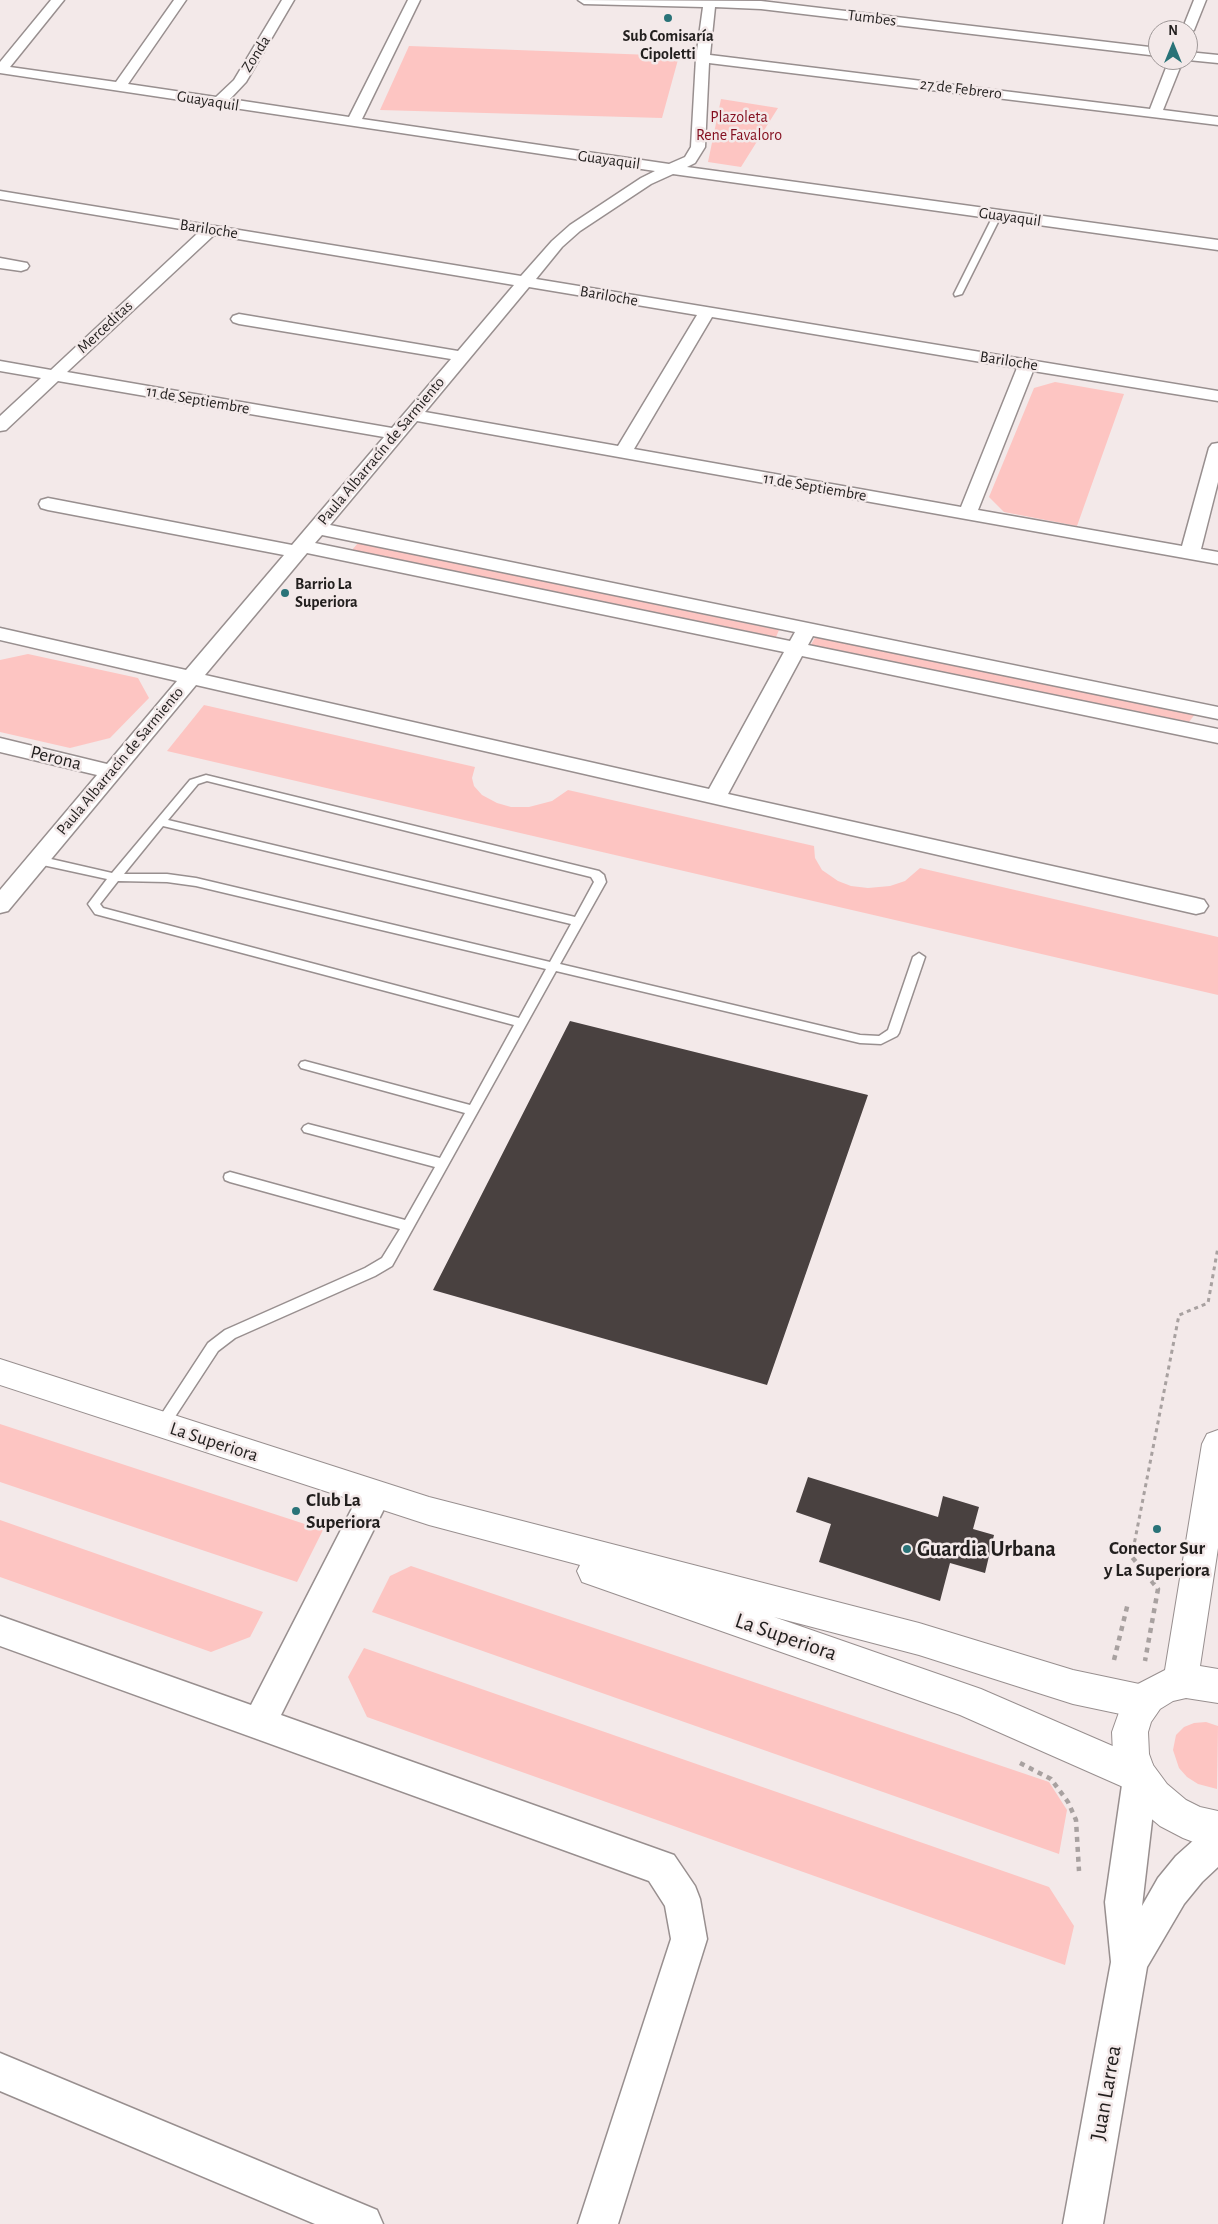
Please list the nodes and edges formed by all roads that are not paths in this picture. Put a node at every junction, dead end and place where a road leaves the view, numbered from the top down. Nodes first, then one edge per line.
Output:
1 (58, 0) edge
2 (180, 0) edge
3 (288, 0) edge
4 (414, 0) edge
5 (584, 0) edge
6 (1202, 0) edge
7 (709, 2) edge
8 (1193, 20) edge
9 (1148, 51) edge
10 (1198, 57) edge
11 (703, 58) junction
12 (1218, 60) edge
13 (1, 69) edge
14 (1172, 70) edge
15 (119, 87) junction
16 (218, 103) junction
17 (1155, 113) junction
18 (1218, 121) edge
19 (354, 122) junction
20 (671, 169) junction
21 (0, 195) edge
22 (997, 216) junction
23 (211, 230) junction
24 (1218, 245) edge
25 (0, 263) edge
26 (21, 266) dead end
27 (523, 282) junction
28 (958, 294) dead end
29 (706, 313) junction
30 (239, 319) dead end
31 (461, 356) junction
32 (1027, 364) junction
33 (0, 366) edge
34 (54, 376) junction
35 (1218, 396) edge
36 (412, 415) junction
37 (0, 426) edge
38 (396, 434) junction
39 (1218, 448) edge
40 (623, 452) junction
41 (48, 504) dead end
42 (967, 514) junction
43 (315, 528) junction
44 (298, 549) junction
45 (1190, 553) junction
46 (1218, 558) edge
47 (807, 629) junction
48 (0, 634) edge
49 (796, 649) junction
50 (191, 676) junction
51 (1218, 713) edge
52 (1218, 736) edge
53 (0, 745) edge
54 (111, 772) junction
55 (715, 798) junction
56 (162, 822) junction
57 (38, 860) junction
58 (115, 878) junction
59 (0, 905) edge
60 (1196, 906) dead end
61 (578, 922) junction
62 (919, 957) dead end
63 (553, 967) junction
64 (522, 1023) junction
65 (305, 1065) dead end
66 (474, 1110) junction
67 (308, 1129) dead end
68 (443, 1164) junction
69 (230, 1177) dead end
70 (409, 1226) junction
71 (0, 1372) edge
72 (162, 1425) junction
73 (1218, 1444) edge
74 (375, 1495) junction
75 (429, 1511) junction
76 (0, 1631) edge
77 (1180, 1682) junction
78 (1218, 1686) edge
79 (1146, 1700) junction
80 (259, 1724) junction
81 (1140, 1777) junction
82 (1218, 1829) edge
83 (1218, 1843) edge
84 (1129, 1962) junction
85 (0, 2072) edge
86 (363, 2224) edge
87 (598, 2224) edge
88 (1083, 2224) edge

1 - 13 street
2 - 15 street
3 - 16 street, Zonda
4 - 19 street
5 - 7 street, Tumbes
6 - 8 street
7 - 9 street, Tumbes
7 - 11 street, Paula Albarracín de Sarmiento
10 - 12 street
11 - 17 street, 27 de Febrero
11 - 20 street, Paula Albarracín de Sarmiento
13 - 15 street, Guayaquil
14 - 17 street
15 - 16 street, Guayaquil
16 - 19 street, Guayaquil
17 - 18 street, 27 de Febrero
19 - 20 street, Guayaquil
20 - 22 street, Guayaquil
20 - 27 street, Paula Albarracín de Sarmiento
21 - 23 street, Bariloche
22 - 24 street, Guayaquil
22 - 28 lane
23 - 27 street, Bariloche
23 - 34 street, Merceditas
25 - 26 street
27 - 29 street, Bariloche
27 - 31 street, Paula Albarracín de Sarmiento
29 - 32 street, Bariloche
29 - 40 street
30 - 31 street
31 - 36 street, Paula Albarracín de Sarmiento
32 - 35 street, Bariloche
32 - 42 street
33 - 34 street, 11 de Septiembre
34 - 37 street, Merceditas
34 - 38 street, 11 de Septiembre
36 - 38 street, Paula Albarracín de Sarmiento
36 - 40 street, 11 de Septiembre
38 - 43 street, Paula Albarracín de Sarmiento
39 - 45 street
40 - 42 street, 11 de Septiembre
41 - 44 street
42 - 45 street, 11 de Septiembre
43 - 44 street, Paula Albarracín de Sarmiento
43 - 47 street
44 - 49 street
44 - 50 street, Paula Albarracín de Sarmiento
45 - 46 street, 11 de Septiembre
47 - 49 street
47 - 51 street
48 - 50 street
49 - 52 street
49 - 55 street
50 - 54 street, Paula Albarracín de Sarmiento
50 - 55 street
53 - 54 street, Perona
54 - 57 street, Paula Albarracín de Sarmiento
55 - 60 street
56 - 58 lane
56 - 61 lane
56 - 61 lane
57 - 58 lane
57 - 59 street, Paula Albarracín de Sarmiento
58 - 63 lane
58 - 64 lane
61 - 63 lane
62 - 63 lane
63 - 64 lane
64 - 66 lane
65 - 66 lane
66 - 68 lane
67 - 68 lane
68 - 70 lane
69 - 70 lane
70 - 72 lane
71 - 72 main road, La Superiora
72 - 74 main road, La Superiora
73 - 77 main road
74 - 75 main road, La Superiora
74 - 80 street
75 - 79 main road, La Superiora
75 - 81 main road, La Superiora
76 - 80 street
77 - 78 main road
77 - 79 main road
79 - 81 main road
80 - 87 street
81 - 82 main road
81 - 84 street, Juan Larrea
83 - 84 street, Juan Larrea
84 - 88 street, Juan Larrea
85 - 86 street

